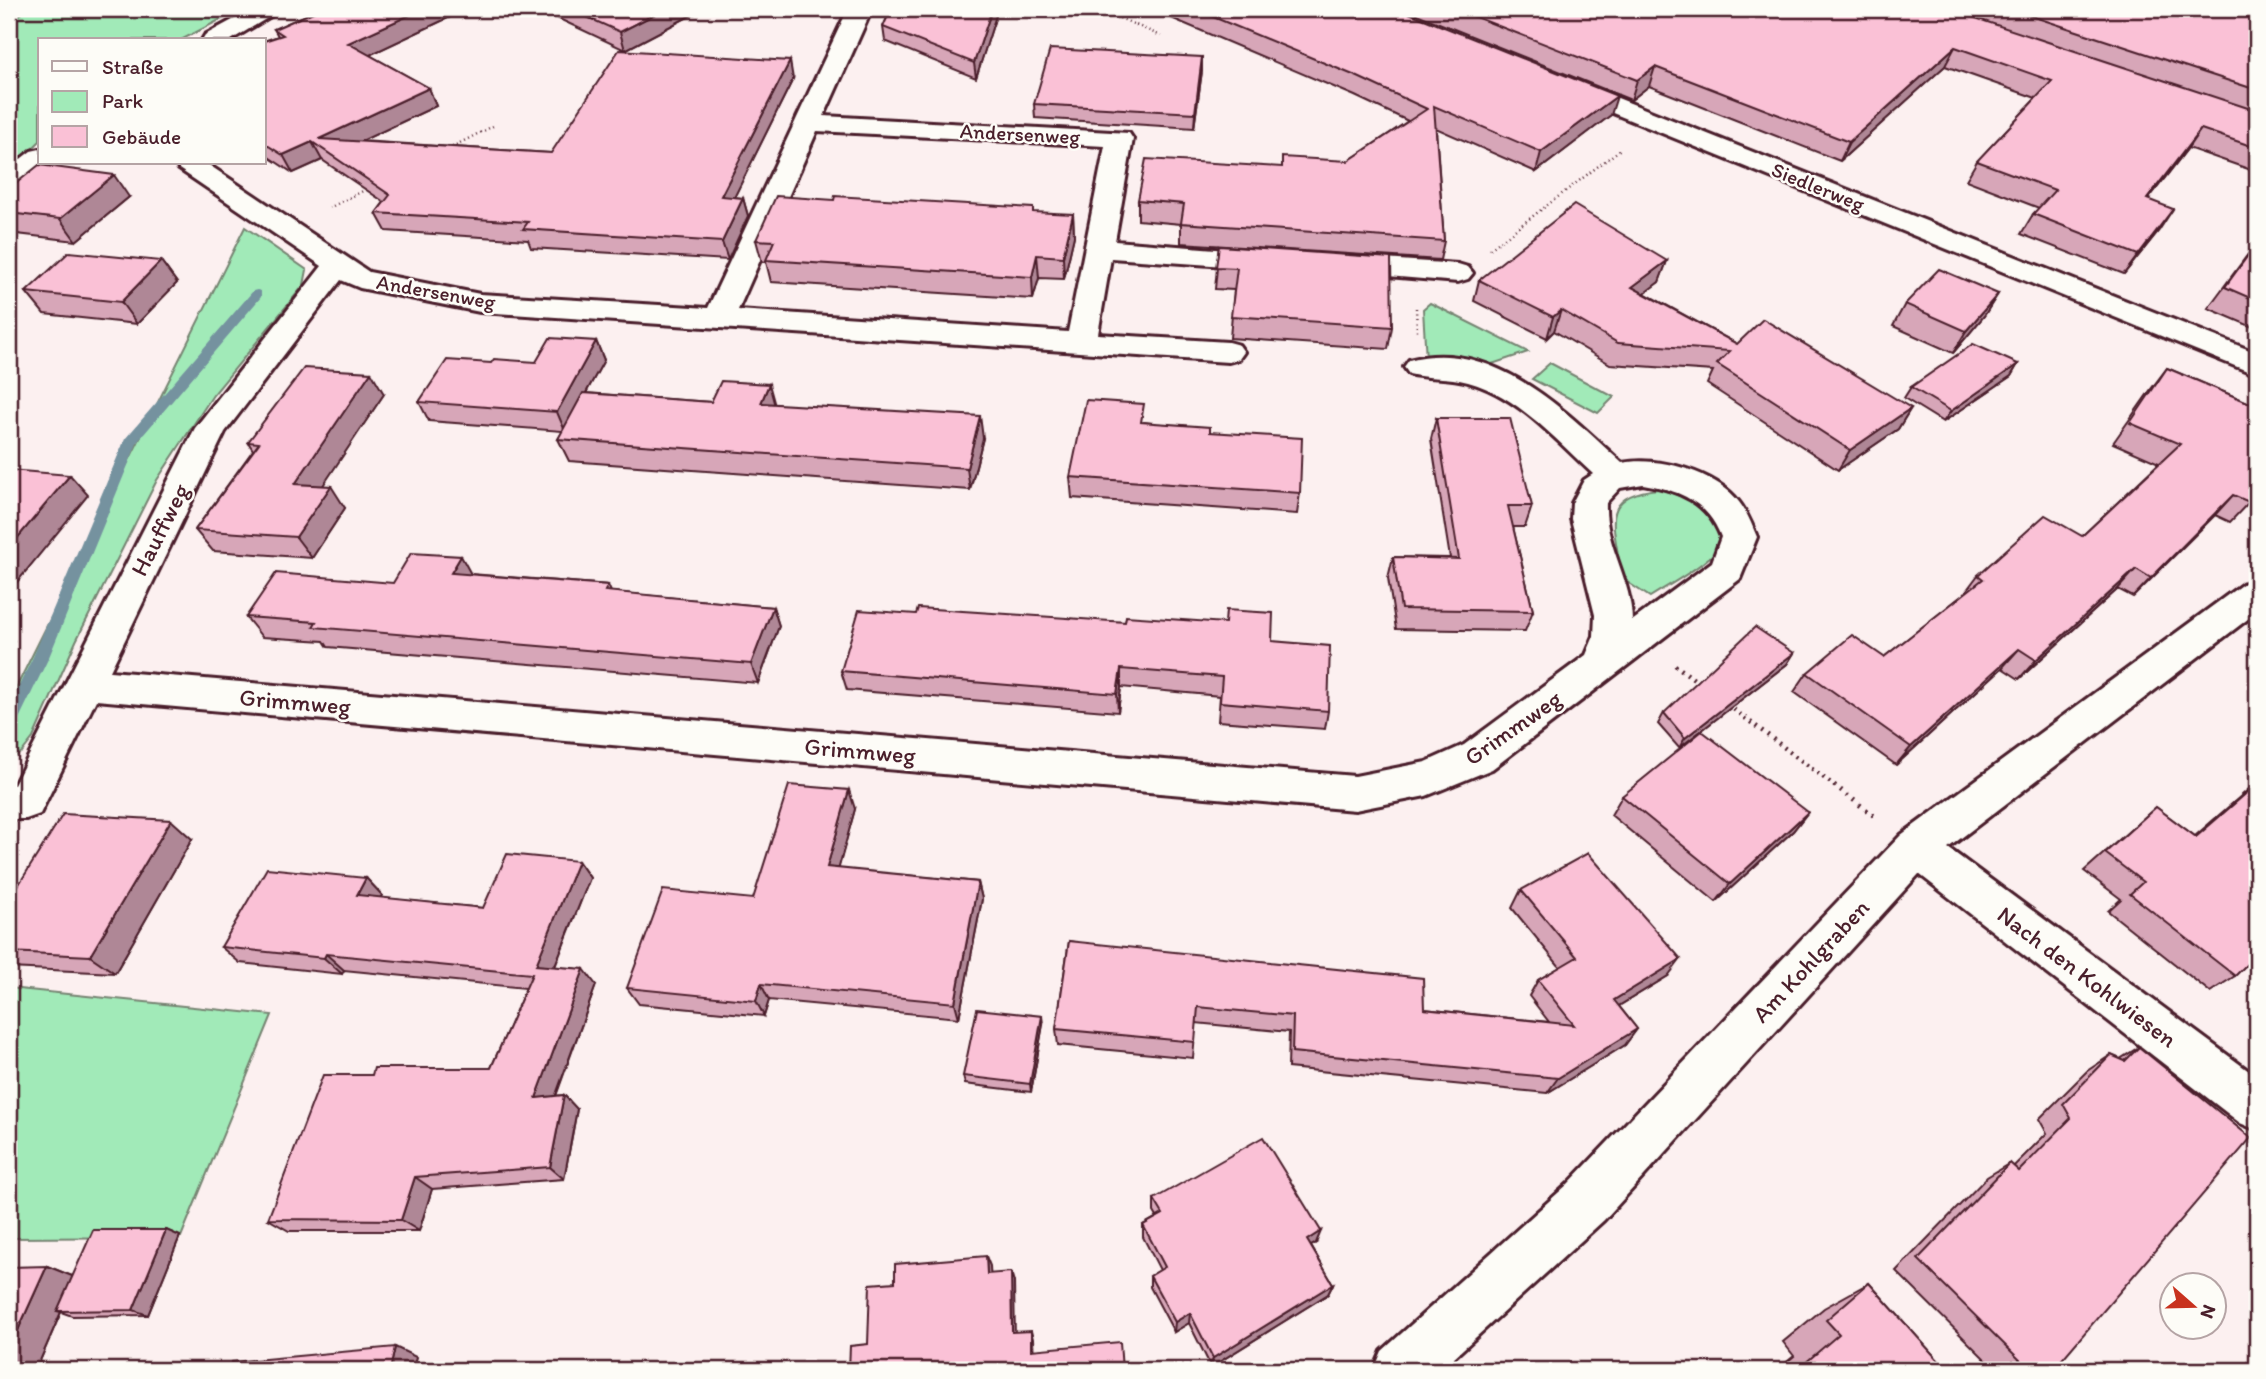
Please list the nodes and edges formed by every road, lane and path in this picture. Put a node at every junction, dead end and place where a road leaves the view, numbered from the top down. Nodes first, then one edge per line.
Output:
1 (270, 9) edge
2 (860, 9) edge
3 (1099, 9) edge
4 (1161, 36) dead end
5 (218, 38) edge
6 (1538, 74) edge
7 (1655, 122) junction
8 (809, 123) junction
9 (495, 125) dead end
10 (446, 150) edge
11 (38, 158) edge
12 (189, 164) edge
13 (9, 181) edge
14 (371, 187) edge
15 (285, 230) junction
16 (1099, 249) junction
17 (337, 266) junction
18 (1458, 273) junction
19 (719, 318) junction
20 (1081, 341) junction
21 (1228, 352) dead end
22 (2257, 365) edge
23 (1420, 367) joint
24 (1617, 477) junction
25 (2257, 593) edge
26 (1638, 637) junction
27 (1600, 665) junction
28 (83, 684) junction
29 (1712, 693) edge
30 (1723, 701) edge
31 (9, 802) edge
32 (1916, 848) junction
33 (2257, 1106) edge
34 (1401, 1370) edge

1 - 5 street
2 - 8 street
3 - 4 path
6 - 7 street, Siedlerweg
7 - 18 path
7 - 22 street, Siedlerweg
8 - 16 street, Andersenweg
8 - 19 street
9 - 10 path
11 - 13 street
12 - 15 street, Andersenweg
14 - 15 path
15 - 17 street, Andersenweg
16 - 18 street
16 - 20 street, Andersenweg
17 - 19 street, Andersenweg
17 - 28 street, Hauffweg
18 - 23 path
19 - 20 street, Andersenweg
20 - 21 street, Andersenweg
23 - 24 street
24 - 26 street, Grimmweg
24 - 27 street
25 - 32 street, Am Kohlgraben
26 - 27 street, Grimmweg
26 - 29 path
27 - 28 street, Grimmweg
28 - 31 street, Hauffweg
30 - 32 path
32 - 33 street, Nach den Kohlwiesen
32 - 34 street, Am Kohlgraben

